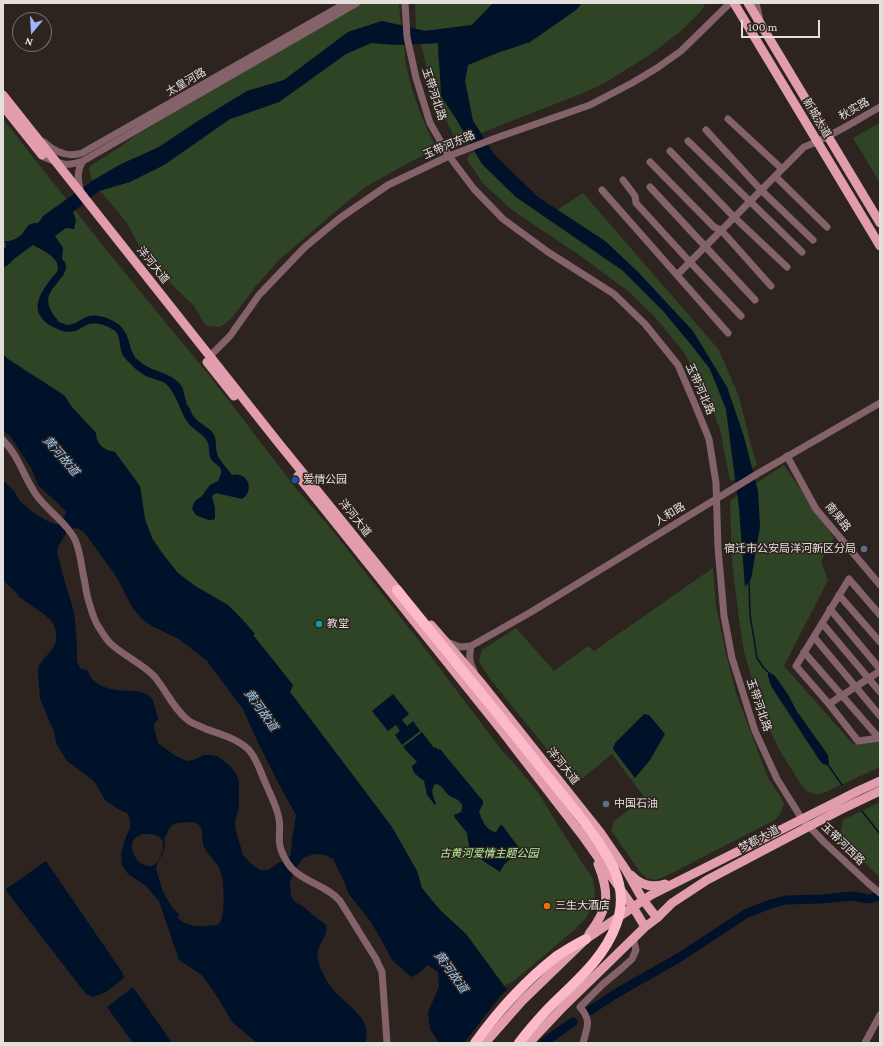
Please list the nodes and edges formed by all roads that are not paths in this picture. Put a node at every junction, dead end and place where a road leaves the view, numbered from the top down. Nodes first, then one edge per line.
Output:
1 (346, 3) edge
2 (358, 3) edge
3 (405, 3) edge
4 (730, 3) edge
5 (734, 3) edge
6 (748, 3) edge
7 (756, 3) edge
8 (761, 24) junction
9 (3, 95) edge
10 (3, 106) edge
11 (880, 107) edge
12 (728, 119) dead end
13 (706, 130) dead end
14 (35, 136) junction
15 (828, 136) junction
16 (688, 141) dead end
17 (817, 142) junction
18 (87, 150) junction
19 (670, 151) dead end
20 (449, 156) junction
21 (83, 161) junction
22 (650, 162) dead end
23 (59, 167) junction
24 (782, 169) junction
25 (775, 176) junction
26 (623, 180) dead end
27 (650, 187) dead end
28 (602, 190) dead end
29 (761, 190) junction
30 (81, 194) junction
31 (750, 202) junction
32 (734, 216) junction
33 (880, 223) edge
34 (827, 227) dead end
35 (721, 230) junction
36 (813, 240) dead end
37 (705, 246) junction
38 (880, 246) edge
39 (802, 252) dead end
40 (690, 262) junction
41 (787, 267) dead end
42 (677, 274) junction
43 (771, 286) dead end
44 (755, 300) dead end
45 (741, 316) dead end
46 (728, 333) dead end
47 (210, 356) junction
48 (880, 403) edge
49 (3, 440) edge
50 (787, 456) junction
51 (716, 499) junction
52 (880, 585) edge
53 (397, 590) joint
54 (839, 595) junction
55 (830, 609) junction
56 (880, 614) edge
57 (822, 623) junction
58 (814, 637) junction
59 (442, 641) junction
60 (880, 642) edge
61 (471, 646) junction
62 (804, 652) junction
63 (880, 670) edge
64 (869, 678) junction
65 (479, 680) junction
66 (855, 687) junction
67 (880, 692) edge
68 (842, 696) junction
69 (829, 704) junction
70 (880, 716) edge
71 (879, 738) edge
72 (880, 781) edge
73 (880, 791) edge
74 (802, 819) junction
75 (809, 826) junction
76 (592, 848) junction
77 (626, 870) junction
78 (682, 879) junction
79 (880, 893) edge
80 (647, 898) junction
81 (633, 907) junction
82 (657, 918) junction
83 (645, 927) junction
84 (586, 939) junction
85 (630, 941) junction
86 (880, 1015) edge
87 (387, 1043) edge
88 (475, 1043) edge
89 (485, 1043) edge
90 (519, 1043) edge
91 (529, 1043) edge
92 (583, 1043) edge
93 (865, 1043) edge

1 - 18 street, 太皇河路
2 - 21 street, 太皇河路
3 - 20 street, 玉带河北路
4 - 20 street, 玉带河东路
5 - 17 main road, 新城大道
6 - 8 main road, 新城大道
7 - 8 street
8 - 15 main road, 新城大道
9 - 14 main road, 洋河大道
10 - 23 main road, 洋河大道
11 - 15 street, 秋实路
12 - 24 street
13 - 29 street
14 - 18 street, 太皇河路
14 - 23 main road, 洋河大道
15 - 17 street, 秋实路
15 - 33 main road, 新城大道
16 - 31 street
17 - 24 street, 秋实路
17 - 38 main road, 新城大道
18 - 23 street
19 - 32 street
20 - 47 street, 玉带河东路
20 - 51 street, 玉带河北路
21 - 23 street, 太皇河路
21 - 30 street
22 - 35 street
23 - 30 main road, 洋河大道
23 - 76 main road, 洋河大道
24 - 25 street, 秋实路
25 - 29 street, 秋实路
25 - 34 street
26 - 40 street
27 - 37 street
28 - 42 street
29 - 31 street, 秋实路
29 - 36 street
30 - 47 main road, 洋河大道
31 - 32 street, 秋实路
31 - 39 street
32 - 35 street, 秋实路
32 - 41 street
35 - 37 street, 秋实路
35 - 43 street
37 - 40 street, 秋实路
37 - 44 street
40 - 42 street, 秋实路
40 - 45 street
42 - 46 street
47 - 53 main road, 洋河大道
48 - 50 street, 人和路
49 - 87 street
50 - 51 street, 人和路
50 - 52 street, 南果路
51 - 61 street, 人和路
51 - 74 street, 玉带河北路
53 - 59 highway
54 - 55 street
54 - 56 street
54 - 60 street
55 - 57 street
55 - 63 street
57 - 58 street
57 - 64 street
58 - 62 street
58 - 66 street
59 - 61 street
59 - 65 main road, 洋河大道
59 - 90 highway
61 - 65 street
62 - 68 street
62 - 69 street
63 - 64 street
64 - 66 street
64 - 67 street
65 - 77 main road, 洋河大道
66 - 68 street
66 - 70 street
68 - 69 street
68 - 71 street
69 - 71 street
72 - 74 main road, 梦都大道
73 - 75 main road, 梦都大道
74 - 75 street, 玉带河北路
74 - 78 main road, 梦都大道
75 - 79 street, 玉带河西路
75 - 82 main road, 梦都大道
76 - 81 main road, 洋河大道
76 - 84 main road
77 - 78 main road
77 - 80 main road, 洋河大道
78 - 80 main road, 梦都大道
80 - 81 main road
80 - 82 main road, 洋河大道
81 - 83 main road, 洋河大道
81 - 84 main road
82 - 83 main road
83 - 85 main road
84 - 88 highway
84 - 89 main road
85 - 91 main road
85 - 92 street
86 - 93 street

